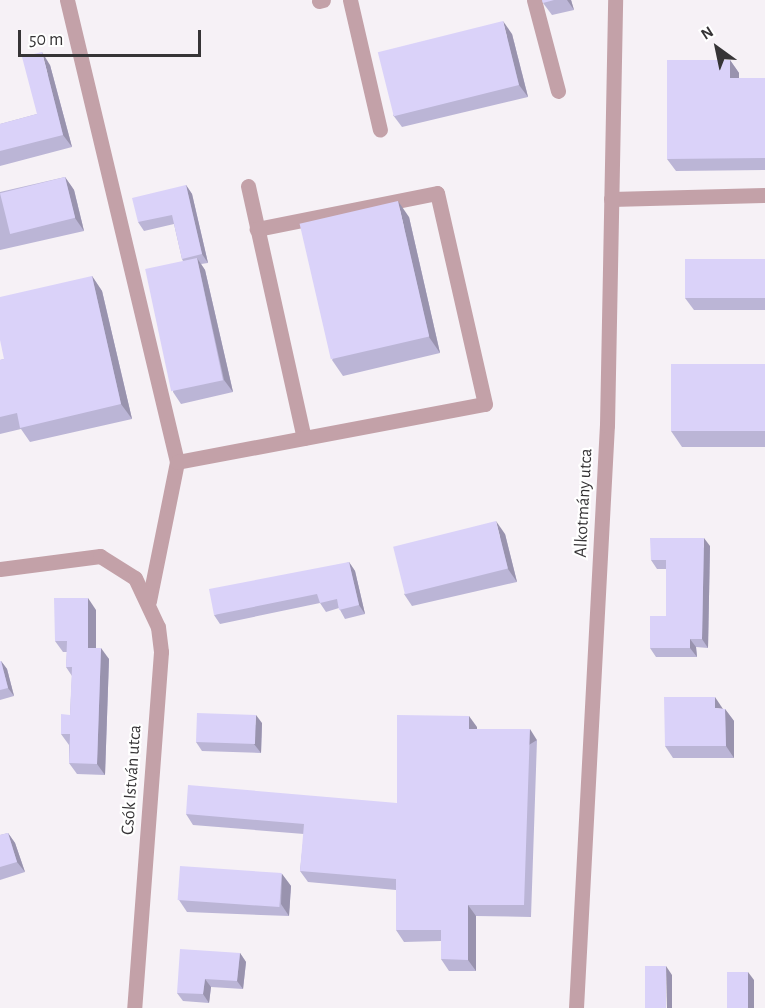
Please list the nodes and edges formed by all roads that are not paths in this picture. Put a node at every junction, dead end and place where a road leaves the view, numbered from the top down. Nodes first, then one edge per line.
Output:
1 (67, 0) edge
2 (350, 0) edge
3 (534, 0) edge
4 (615, 0) edge
5 (558, 92) dead end
6 (380, 130) dead end
7 (248, 186) dead end
8 (765, 195) edge
9 (611, 199) junction
10 (257, 229) junction
11 (304, 438) junction
12 (177, 462) junction
13 (0, 569) edge
14 (149, 601) junction
15 (134, 1008) edge
16 (576, 1008) edge

1 - 12 street
2 - 6 street
3 - 5 street
4 - 9 street, Alkotmány utca
7 - 10 street
8 - 9 street
9 - 16 street, Alkotmány utca
10 - 11 street
10 - 11 street
11 - 12 street
12 - 14 street
13 - 14 street, Csók István utca
14 - 15 street, Csók István utca

